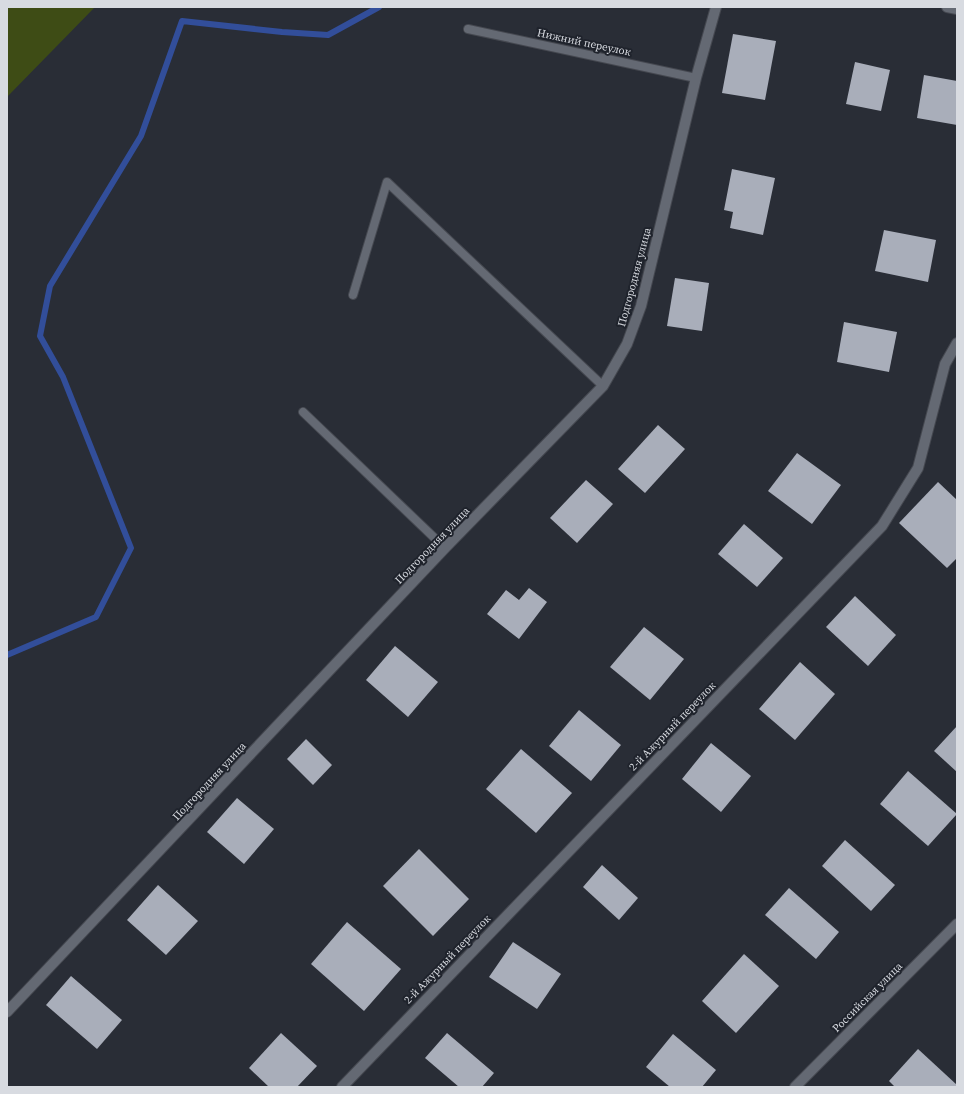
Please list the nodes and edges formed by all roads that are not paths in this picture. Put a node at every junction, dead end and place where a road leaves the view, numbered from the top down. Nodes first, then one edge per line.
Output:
1 (716, 7) edge
2 (947, 7) edge
3 (957, 9) edge
4 (468, 29) dead end
5 (696, 78) junction
6 (352, 294) dead end
7 (957, 343) edge
8 (604, 386) junction
9 (303, 412) dead end
10 (445, 548) junction
11 (957, 924) edge
12 (7, 1012) edge
13 (342, 1087) edge
14 (795, 1087) edge

1 - 5 street, Подгородняя улица
2 - 3 street
4 - 5 lane, Нижний переулок
5 - 8 street, Подгородняя улица
6 - 8 lane
7 - 13 street, 2-й Ажурный переулок
8 - 10 street, Подгородняя улица
9 - 10 lane
10 - 12 street, Подгородняя улица
11 - 14 street, Российская улица

